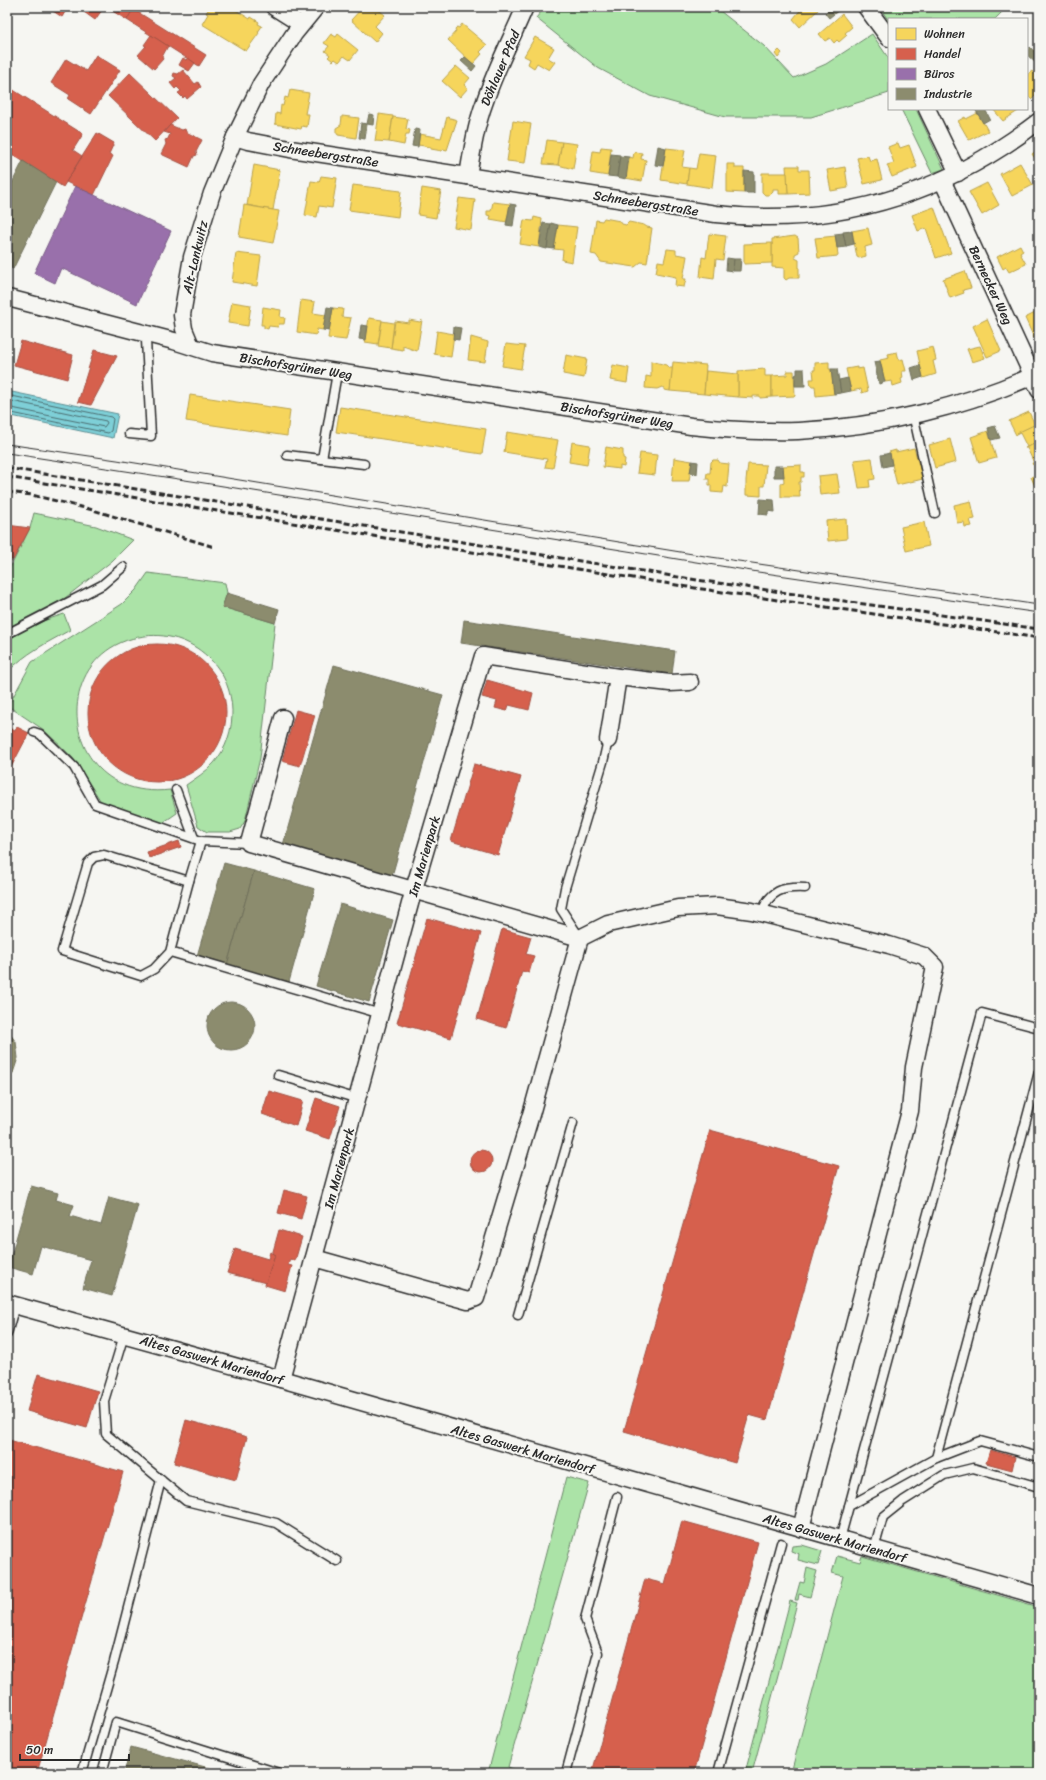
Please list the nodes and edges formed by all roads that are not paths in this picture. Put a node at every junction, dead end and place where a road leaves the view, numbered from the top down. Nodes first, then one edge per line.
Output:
1 (274, 7) edge
2 (316, 7) edge
3 (525, 7) edge
4 (866, 7) edge
5 (301, 24) junction
6 (888, 37) edge
7 (927, 110) edge
8 (1039, 121) edge
9 (235, 137) junction
10 (958, 173) junction
11 (468, 176) junction
12 (942, 180) junction
13 (8, 298) edge
14 (147, 334) junction
15 (191, 346) junction
16 (337, 373) junction
17 (1036, 374) edge
18 (1039, 390) edge
19 (913, 414) junction
20 (129, 434) dead end
21 (287, 455) dead end
22 (322, 458) junction
23 (364, 464) dead end
24 (935, 513) dead end
25 (123, 568) dead end
26 (7, 634) edge
27 (618, 677) junction
28 (690, 682) dead end
29 (283, 718) dead end
30 (34, 732) dead end
31 (608, 740) joint
32 (176, 790) dead end
33 (197, 840) junction
34 (248, 843) junction
35 (189, 880) junction
36 (409, 888) junction
37 (805, 888) dead end
38 (762, 913) junction
39 (580, 938) junction
40 (170, 952) junction
41 (381, 1014) junction
42 (1039, 1028) edge
43 (1039, 1072) edge
44 (278, 1075) dead end
45 (358, 1099) junction
46 (573, 1123) dead end
47 (314, 1258) junction
48 (11, 1304) edge
49 (518, 1315) dead end
50 (7, 1334) edge
51 (124, 1335) junction
52 (281, 1379) junction
53 (1039, 1457) edge
54 (936, 1458) junction
55 (161, 1480) junction
56 (1039, 1486) edge
57 (617, 1496) dead end
58 (849, 1506) junction
59 (801, 1528) junction
60 (840, 1539) junction
61 (781, 1543) dead end
62 (874, 1549) junction
63 (337, 1560) dead end
64 (1039, 1596) edge
65 (82, 1773) edge
66 (102, 1773) edge
67 (280, 1773) edge
68 (566, 1773) edge
69 (718, 1773) edge

1 - 5 street
2 - 5 street, Alt-Lankwitz
3 - 11 street, Döhlauer Pfad
4 - 6 street
5 - 9 street, Alt-Lankwitz
7 - 10 street
8 - 10 street, Schneebergstraße
9 - 11 street, Schneebergstraße
9 - 15 street, Alt-Lankwitz
10 - 12 street, Schneebergstraße
11 - 12 street, Schneebergstraße
12 - 17 street, Bernecker Weg
13 - 14 street
14 - 15 street
14 - 20 lane
15 - 16 street, Bischofsgrüner Weg
16 - 19 street, Bischofsgrüner Weg
16 - 22 lane
17 - 18 street, Bernecker Weg
17 - 19 street, Bischofsgrüner Weg
19 - 24 lane
21 - 22 lane
22 - 23 lane
25 - 26 lane
27 - 28 street, Im Marienpark
27 - 31 street
27 - 36 street, Im Marienpark
29 - 34 street
30 - 33 lane
31 - 39 lane
32 - 33 lane
33 - 34 lane
33 - 35 lane
34 - 36 street
35 - 40 lane
35 - 40 lane
36 - 39 street
36 - 41 street, Im Marienpark
37 - 38 lane
38 - 39 street
38 - 59 street
39 - 47 street
40 - 41 lane
41 - 45 street, Im Marienpark
42 - 58 lane
43 - 54 lane
44 - 45 lane
45 - 47 street, Im Marienpark
46 - 49 lane
47 - 52 street, Im Marienpark
48 - 50 lane
48 - 51 street, Altes Gaswerk Mariendorf
51 - 52 street, Altes Gaswerk Mariendorf
51 - 55 lane
52 - 59 street, Altes Gaswerk Mariendorf
53 - 54 lane
54 - 58 lane
55 - 63 lane
55 - 65 lane
56 - 62 lane
57 - 68 lane
58 - 60 lane
59 - 60 street, Altes Gaswerk Mariendorf
60 - 62 street, Altes Gaswerk Mariendorf
61 - 69 lane
62 - 64 street, Altes Gaswerk Mariendorf
66 - 67 lane

